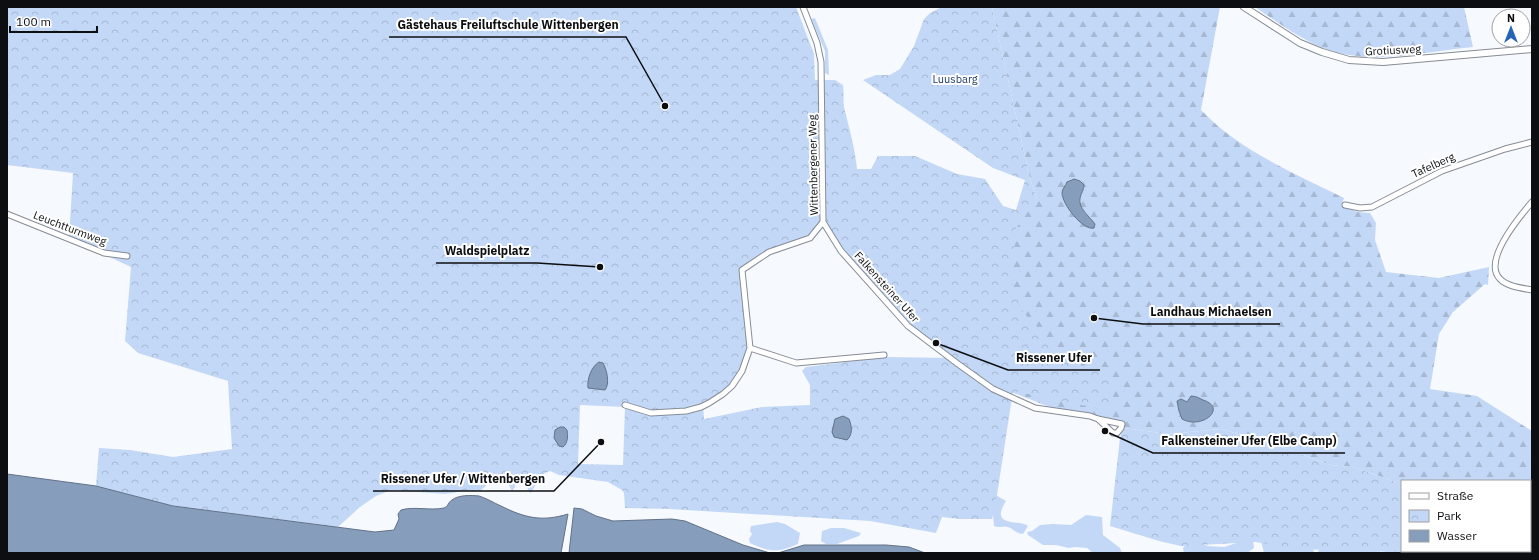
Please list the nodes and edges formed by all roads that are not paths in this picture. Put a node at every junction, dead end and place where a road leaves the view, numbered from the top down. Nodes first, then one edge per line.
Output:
1 (802, 7) edge
2 (1244, 7) edge
3 (1532, 49) edge
4 (1532, 142) edge
5 (1532, 202) edge
6 (1345, 205) dead end
7 (7, 214) edge
8 (823, 222) junction
9 (127, 256) dead end
10 (1532, 290) edge
11 (750, 348) junction
12 (884, 355) dead end
13 (625, 405) dead end
14 (1098, 419) dead end

1 - 8 street, Wittenbergener Weg
2 - 3 street, Grotiusweg
4 - 6 street, Tafelberg
5 - 10 street
7 - 9 street, Leuchtturmweg
8 - 11 street, Wittenbergener Weg
8 - 14 street, Falkensteiner Ufer
11 - 12 street
11 - 13 street

